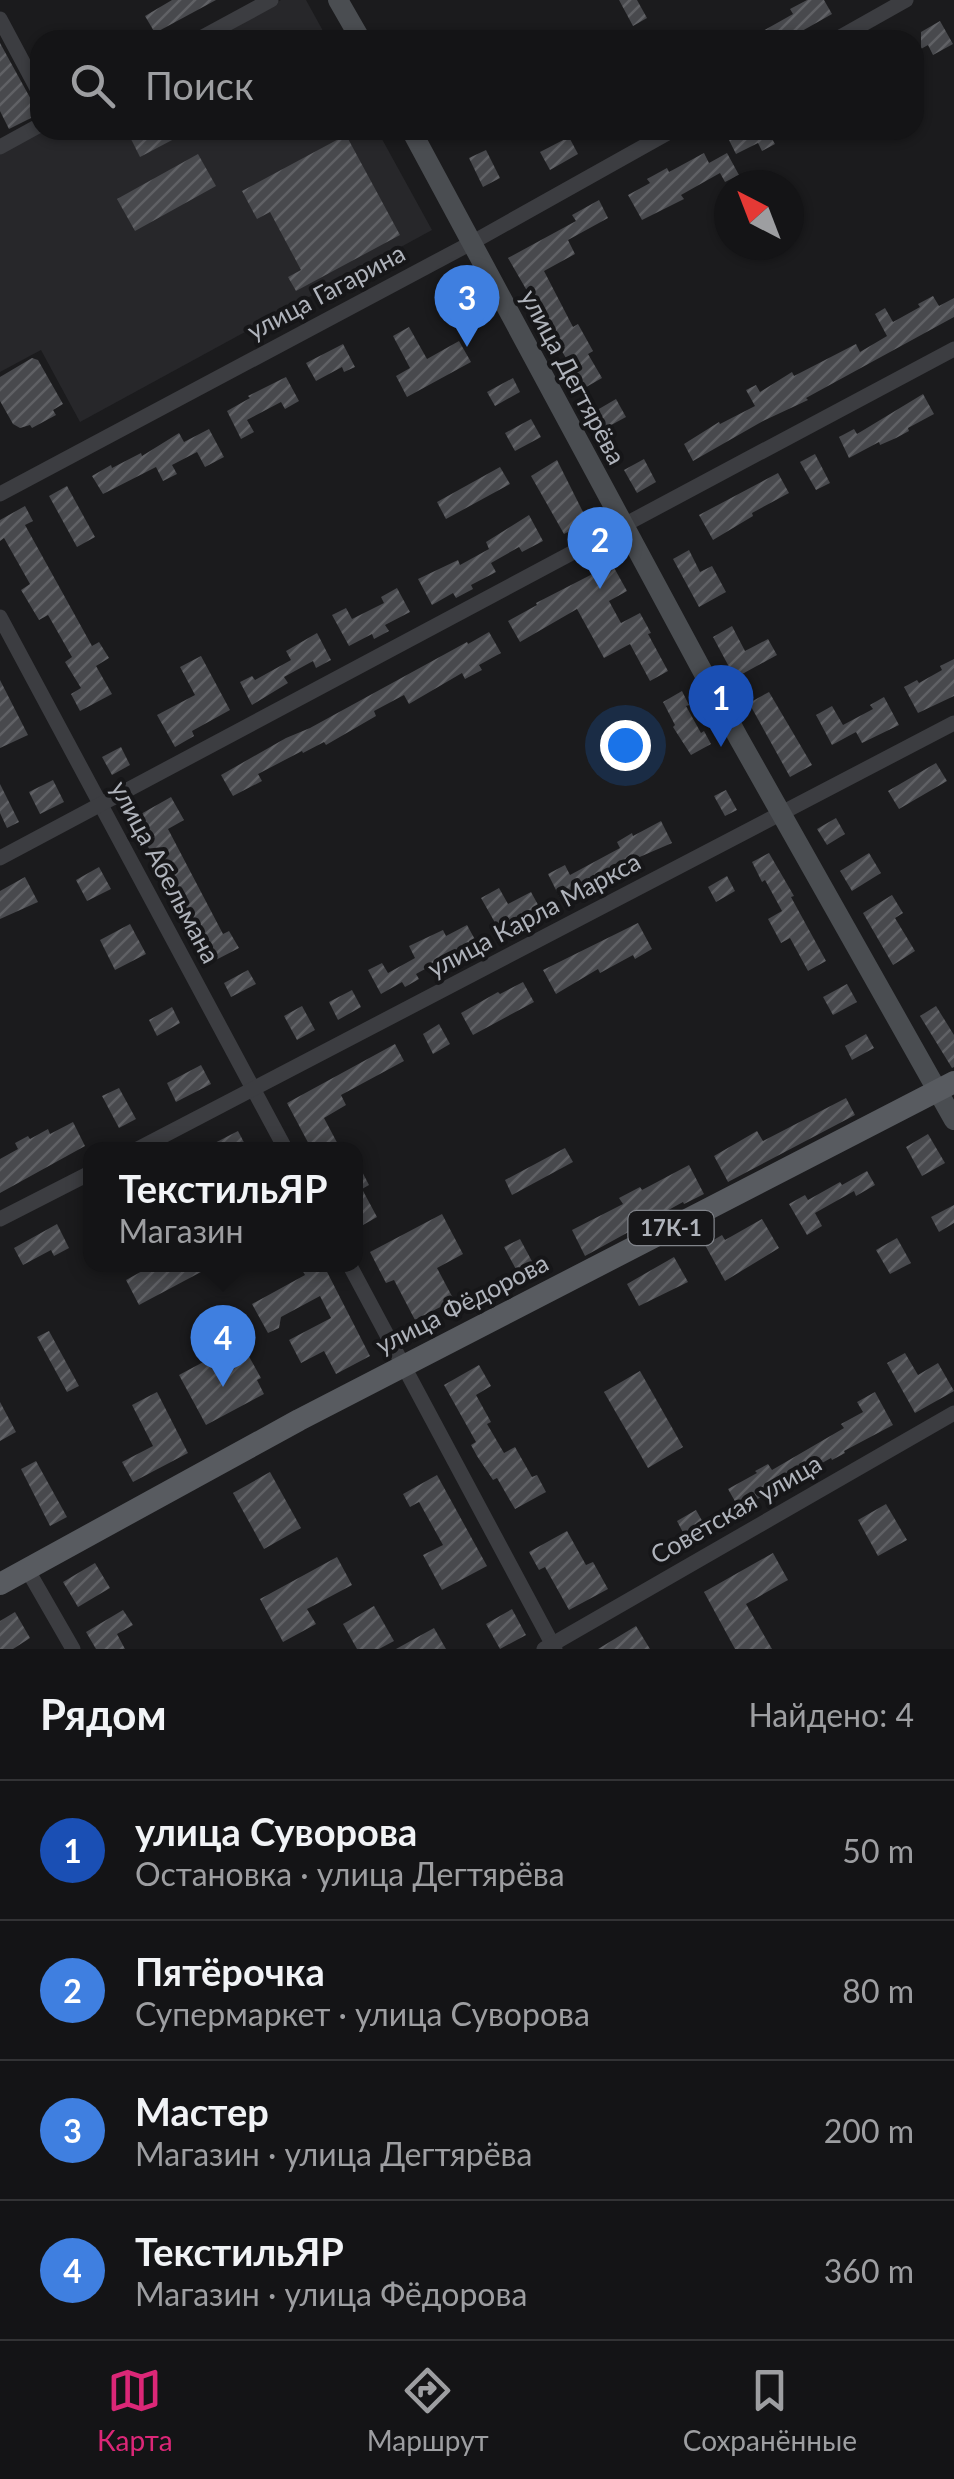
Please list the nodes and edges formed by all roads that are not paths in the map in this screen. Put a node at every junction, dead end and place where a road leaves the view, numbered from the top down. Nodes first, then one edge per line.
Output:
1 (271, 0) edge
2 (338, 0) edge
3 (906, 0) edge
4 (0, 18) edge
5 (216, 30) edge
6 (355, 30) edge
7 (853, 30) edge
8 (30, 75) edge
9 (30, 130) edge
10 (417, 140) edge
11 (656, 140) edge
12 (0, 147) edge
13 (473, 242) junction
14 (954, 349) edge
15 (0, 494) edge
16 (622, 524) junction
17 (0, 617) edge
18 (954, 723) edge
19 (100, 805) junction
20 (782, 813) junction
21 (0, 858) edge
22 (946, 1086) edge
23 (253, 1090) junction
24 (954, 1120) edge
25 (152, 1142) edge
26 (282, 1142) edge
27 (83, 1177) edge
28 (0, 1219) edge
29 (352, 1272) edge
30 (403, 1365) junction
31 (954, 1413) edge
32 (27, 1569) junction
33 (0, 1584) edge
34 (550, 1647) edge
35 (73, 1649) edge

1 - 5 street
2 - 6 main road
3 - 7 street
4 - 8 street
9 - 12 street
10 - 13 main road, улица Дегтярёва
11 - 13 street, улица Гагарина
13 - 15 street, улица Гагарина
13 - 16 main road, улица Дегтярёва
14 - 16 street
16 - 19 street
16 - 20 main road, улица Дегтярёва
17 - 19 street, улица Абельмана
18 - 20 street, улица Карла Маркса
19 - 21 street
19 - 23 street, улица Абельмана
20 - 22 main road, улица Дегтярёва
20 - 23 street, улица Карла Маркса
22 - 24 main road, улица Дегтярёва
22 - 30 main road, улица Фёдорова / 17К-1
23 - 25 street, улица Карла Маркса
23 - 26 street, улица Абельмана
27 - 28 street
29 - 30 street
30 - 32 main road, улица Фёдорова / 17К-1
30 - 34 street
31 - 34 street, Советская улица
32 - 33 main road, улица Фёдорова / 17К-1
32 - 35 street

